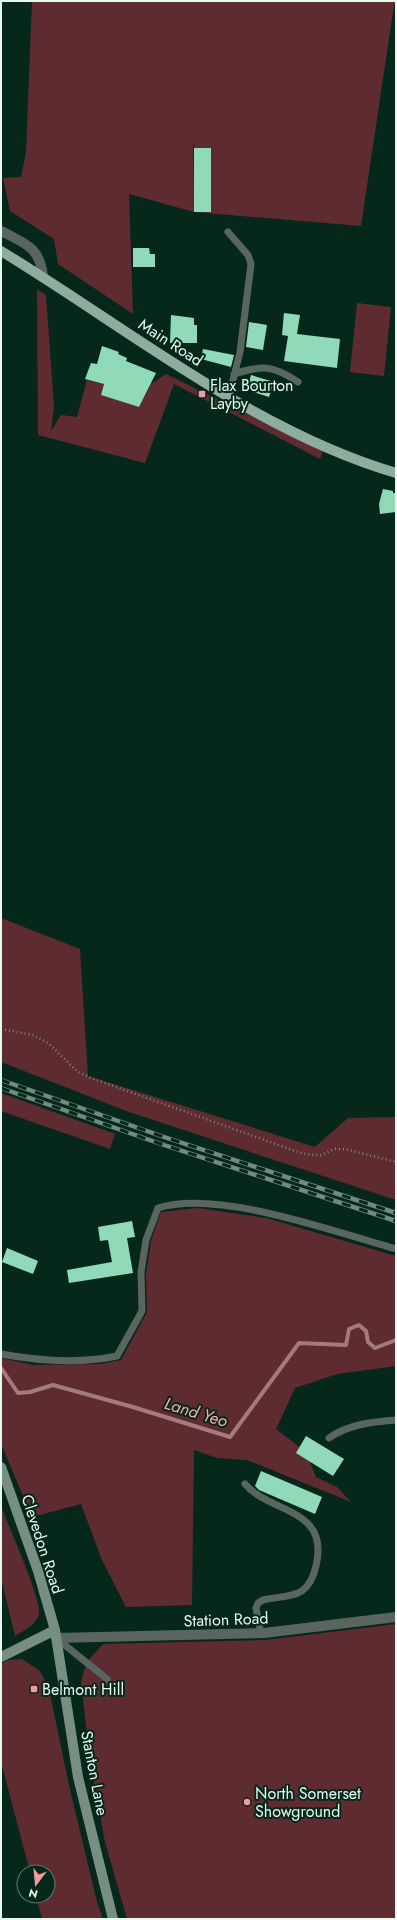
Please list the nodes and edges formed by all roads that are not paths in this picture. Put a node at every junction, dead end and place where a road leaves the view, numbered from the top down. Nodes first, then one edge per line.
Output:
1 (1, 231) edge
2 (228, 232) dead end
3 (1, 251) edge
4 (43, 277) junction
5 (234, 374) junction
6 (298, 382) dead end
7 (229, 396) junction
8 (396, 473) edge
9 (396, 1249) edge
10 (1, 1354) edge
11 (396, 1420) edge
12 (329, 1438) dead end
13 (1, 1467) edge
14 (245, 1484) dead end
15 (396, 1617) edge
16 (55, 1634) junction
17 (261, 1634) junction
18 (1, 1657) edge
19 (107, 1678) dead end
20 (113, 1919) edge

1 - 4 street
2 - 5 lane
3 - 4 main road, Main Road
4 - 7 main road, Main Road
5 - 6 lane
5 - 7 lane
7 - 8 main road, Main Road
9 - 10 lane
11 - 12 lane
13 - 16 main road, Clevedon Road
14 - 17 lane
15 - 17 street, Station Road
16 - 17 street, Station Road
16 - 18 main road
16 - 19 lane
16 - 20 main road, Stanton Lane

